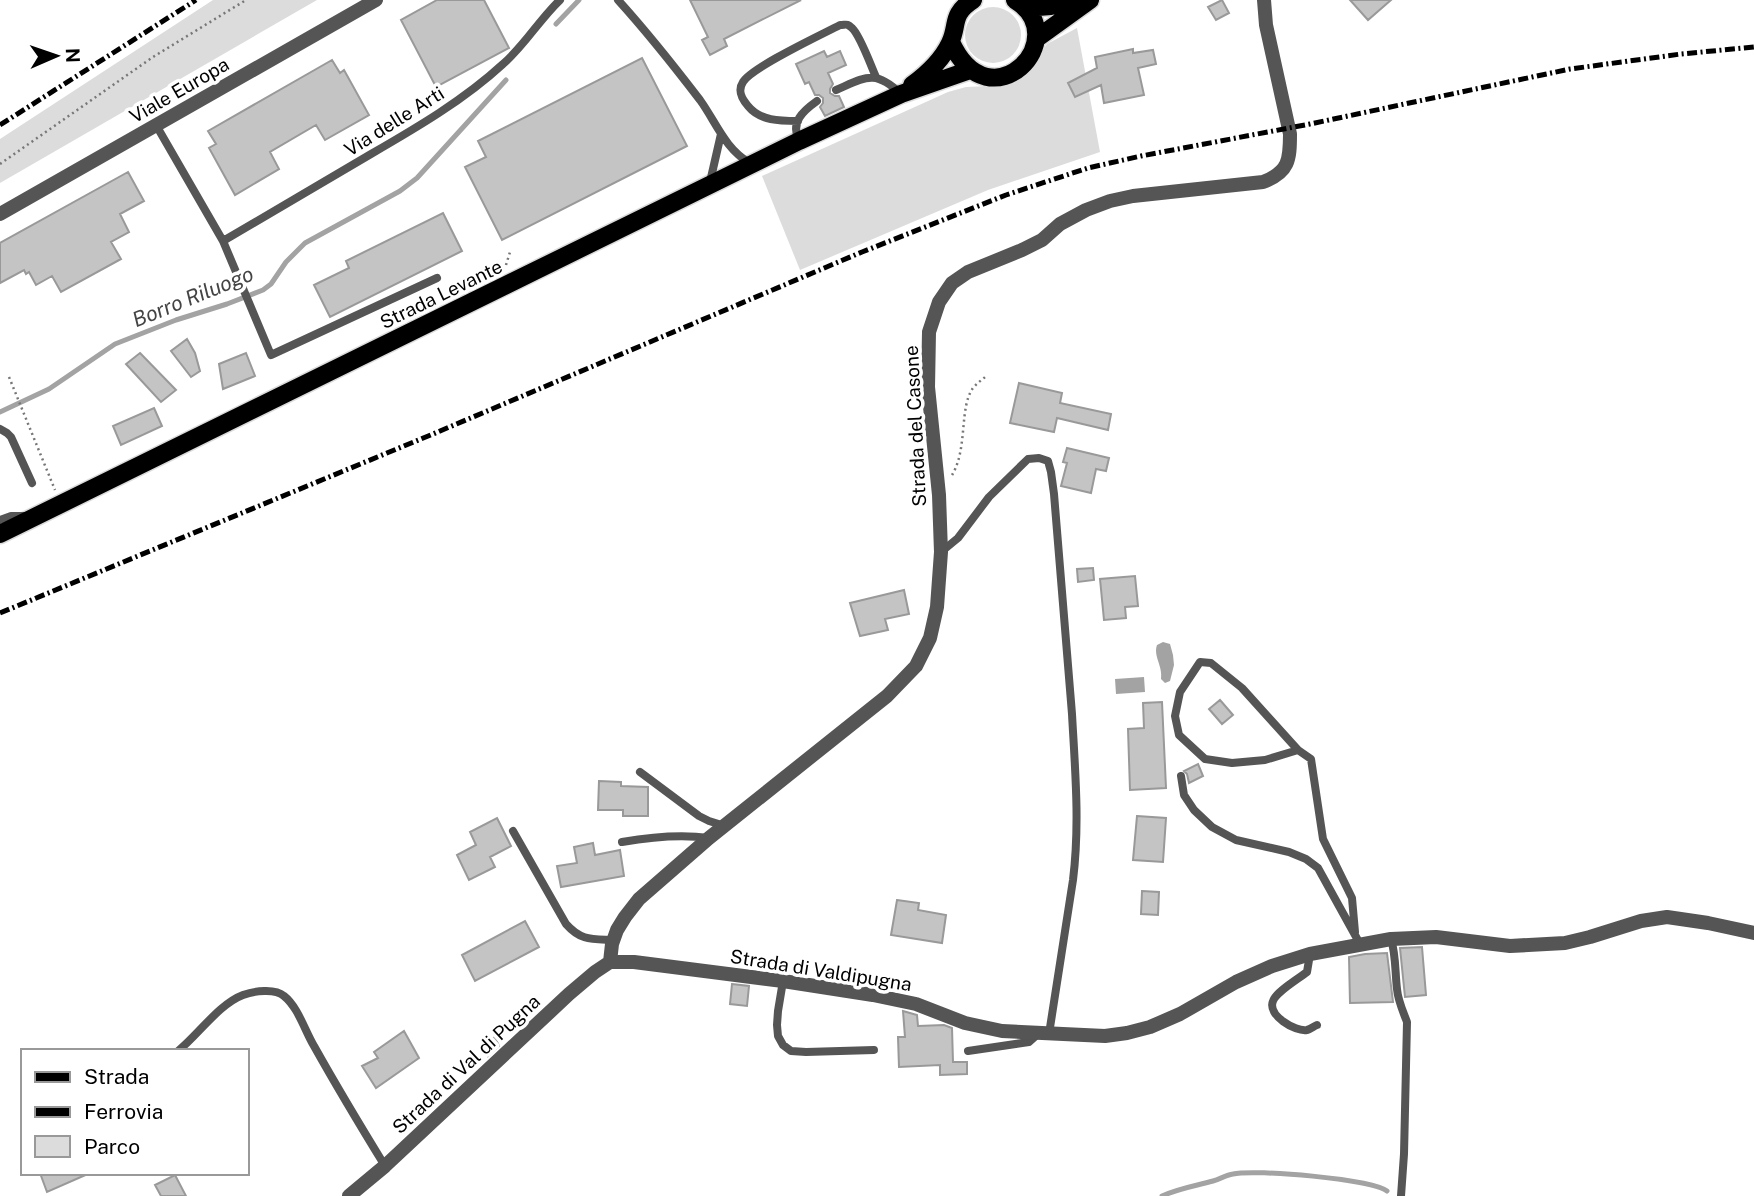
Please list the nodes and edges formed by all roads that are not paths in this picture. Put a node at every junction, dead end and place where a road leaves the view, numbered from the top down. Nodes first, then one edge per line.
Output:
1 (376, 0) edge
2 (560, 0) edge
3 (618, 0) edge
4 (1082, 0) edge
5 (1090, 0) edge
6 (1264, 0) edge
7 (966, 3) edge
8 (1020, 4) edge
9 (1036, 39) junction
10 (950, 42) junction
11 (970, 70) junction
12 (876, 77) junction
13 (836, 90) dead end
14 (901, 94) junction
15 (817, 101) dead end
16 (798, 121) junction
17 (156, 125) junction
18 (721, 134) junction
19 (799, 141) junction
20 (753, 164) junction
21 (709, 186) junction
22 (0, 214) edge
23 (223, 241) junction
24 (438, 278) dead end
25 (0, 429) edge
26 (32, 483) dead end
27 (33, 517) junction
28 (0, 520) edge
29 (0, 534) edge
30 (941, 552) junction
31 (1298, 750) junction
32 (640, 772) dead end
33 (1181, 776) dead end
34 (725, 826) junction
35 (513, 831) dead end
36 (709, 838) junction
37 (622, 842) dead end
38 (1754, 933) edge
39 (1357, 938) junction
40 (1391, 939) junction
41 (613, 940) junction
42 (1310, 954) junction
43 (610, 962) junction
44 (783, 981) junction
45 (1317, 1025) dead end
46 (1044, 1034) junction
47 (180, 1049) edge
48 (874, 1050) dead end
49 (968, 1051) dead end
50 (385, 1166) junction
51 (349, 1196) edge
52 (1401, 1196) edge

1 - 17 street, Viale Europa
2 - 23 lane, Via delle Arti
3 - 18 lane
4 - 8 main road
5 - 9 main road, Strada Levante
6 - 30 street, Strada del Casone
7 - 10 main road, Strada Levante
8 - 9 main road
9 - 11 main road, Strada Levante
10 - 11 main road
10 - 14 main road, Strada Levante
11 - 14 main road, Strada Levante
12 - 13 lane
12 - 14 lane
12 - 16 lane
14 - 19 main road, Strada Levante
15 - 16 lane
16 - 19 lane
17 - 22 street, Viale Europa
17 - 23 lane
18 - 20 lane
18 - 21 lane
19 - 20 main road, Strada Levante
20 - 21 main road, Strada Levante
21 - 27 main road, Strada Levante
23 - 24 lane
25 - 26 lane
27 - 28 lane
27 - 29 main road, Strada Levante
30 - 34 street, Strada del Casone
30 - 46 lane
31 - 31 lane
31 - 39 lane
32 - 34 lane
33 - 39 lane
34 - 36 street, Strada del Casone
35 - 41 lane
36 - 37 lane
36 - 41 street, Strada del Casone
38 - 40 street, Strada di Valdipugna
39 - 40 street, Strada di Valdipugna
39 - 42 street, Strada di Valdipugna
40 - 52 lane
41 - 43 street, Strada del Casone
42 - 45 lane
42 - 46 street, Strada di Valdipugna
43 - 44 street, Strada di Valdipugna
43 - 50 street, Strada di Val di Pugna
44 - 46 street, Strada di Valdipugna
44 - 48 lane
46 - 49 lane
47 - 50 lane
50 - 51 street, Strada di Val di Pugna

